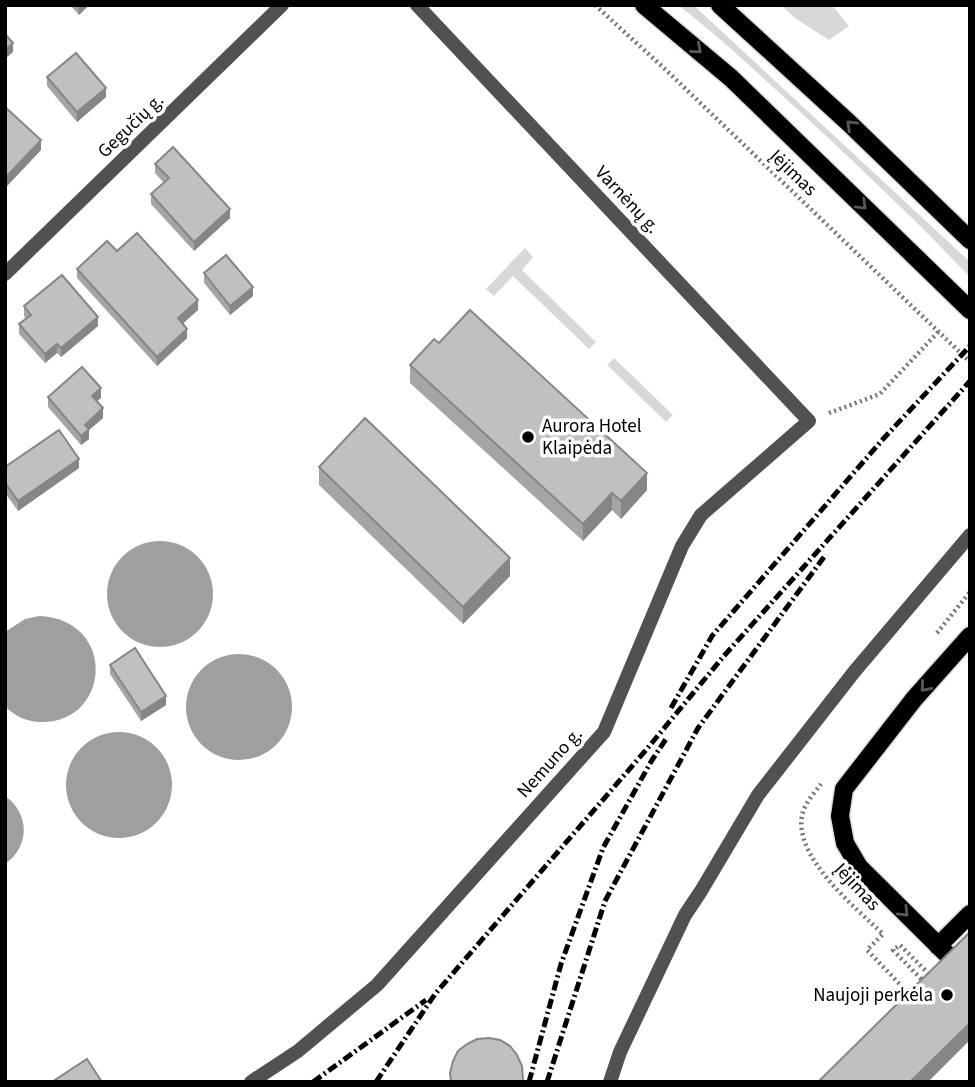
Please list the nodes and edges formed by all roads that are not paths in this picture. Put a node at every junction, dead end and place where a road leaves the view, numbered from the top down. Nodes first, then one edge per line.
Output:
1 (282, 5) edge
2 (417, 5) edge
3 (644, 5) edge
4 (720, 5) edge
5 (970, 240) edge
6 (5, 274) edge
7 (970, 310) edge
8 (809, 421) joint
9 (970, 535) edge
10 (970, 636) edge
11 (970, 914) edge
12 (938, 946) junction
13 (970, 977) edge
14 (251, 1082) edge
15 (610, 1082) edge

1 - 6 street, Gegučių g.
2 - 8 street, Varnėnų g.
3 -> 7 main road
5 -> 4 main road
8 - 14 street, Nemuno g.
9 - 15 street
10 -> 12 main road
11 - 12 main road
12 - 13 main road

